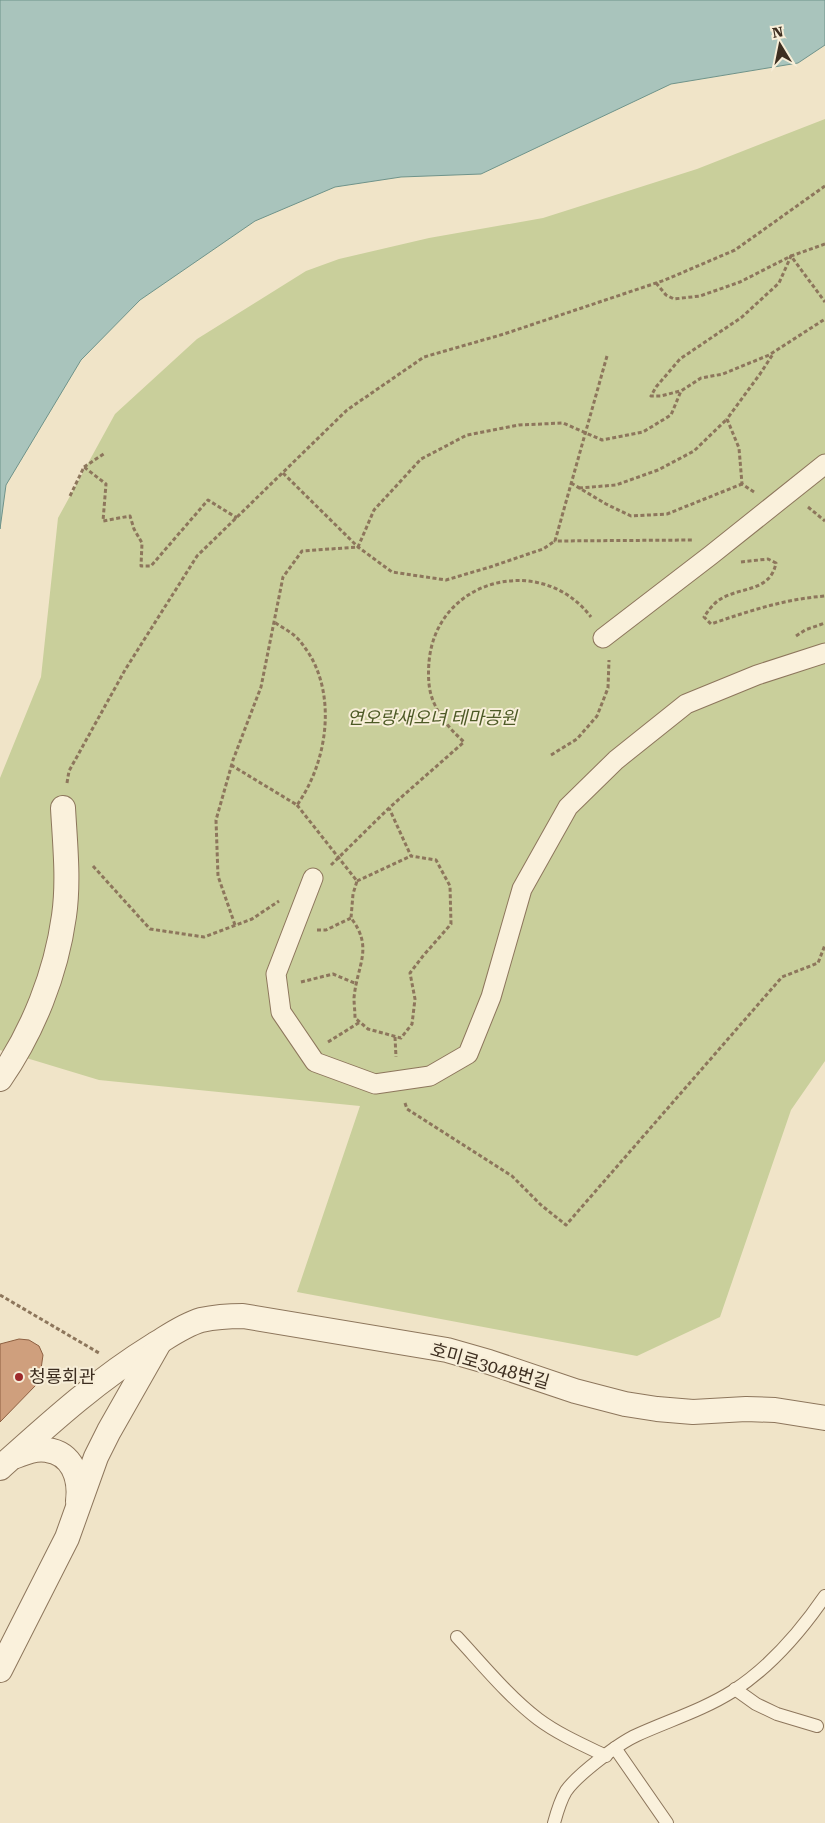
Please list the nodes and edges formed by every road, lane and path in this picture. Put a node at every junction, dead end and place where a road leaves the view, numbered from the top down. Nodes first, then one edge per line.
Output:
1 (825, 186) edge
2 (825, 244) edge
3 (791, 256) junction
4 (656, 283) junction
5 (825, 302) edge
6 (825, 319) edge
7 (774, 352) junction
8 (608, 356) dead end
9 (681, 391) junction
10 (727, 419) junction
11 (586, 433) junction
12 (104, 453) dead end
13 (825, 464) edge
14 (84, 467) junction
15 (283, 473) junction
16 (571, 483) junction
17 (742, 484) junction
18 (578, 488) junction
19 (70, 496) dead end
20 (772, 506) junction
21 (237, 518) junction
22 (555, 541) junction
23 (729, 541) junction
24 (358, 547) junction
25 (711, 555) junction
26 (825, 596) edge
27 (274, 622) junction
28 (603, 638) junction
29 (825, 653) edge
30 (551, 755) dead end
31 (231, 765) junction
32 (297, 805) junction
33 (63, 808) joint
34 (389, 808) junction
35 (411, 856) junction
36 (339, 859) junction
37 (91, 864) dead end
38 (313, 878) junction
39 (357, 881) junction
40 (351, 918) junction
41 (235, 925) junction
42 (294, 928) junction
43 (825, 945) edge
44 (357, 984) junction
45 (278, 987) junction
46 (360, 1022) junction
47 (396, 1037) junction
48 (310, 1054) junction
49 (0, 1079) edge
50 (400, 1080) junction
51 (0, 1295) edge
52 (160, 1341) junction
53 (121, 1365) junction
54 (825, 1418) edge
55 (6, 1463) edge
56 (76, 1517) junction
57 (825, 1596) edge
58 (457, 1637) dead end
59 (0, 1670) edge
60 (735, 1689) junction
61 (817, 1726) dead end
62 (611, 1752) junction
63 (554, 1823) edge
64 (667, 1823) edge

1 - 4 path
2 - 3 path
3 - 4 path
3 - 5 path
3 - 9 path
4 - 15 path
6 - 7 path
7 - 9 path
7 - 10 path
8 - 11 path
9 - 11 path
10 - 17 path
10 - 18 path
11 - 16 path
11 - 24 path
12 - 14 path
13 - 20 street
14 - 19 path
14 - 21 path
15 - 21 path
15 - 24 path
16 - 18 path
16 - 22 path
17 - 18 path
17 - 20 path
20 - 23 street
21 - 33 path
22 - 23 path
22 - 24 path
23 - 25 street
24 - 27 path
25 - 26 path
25 - 28 street
27 - 31 path
27 - 32 path
28 - 30 path
28 - 34 path
29 - 50 street
31 - 32 path
31 - 41 path
32 - 36 path
33 - 49 street
34 - 35 path
34 - 36 path
35 - 39 path
35 - 47 path
36 - 38 path
36 - 39 path
37 - 41 path
38 - 41 path
38 - 42 street
39 - 40 path
40 - 42 path
40 - 44 path
42 - 45 street
43 - 50 path
44 - 45 path
44 - 46 path
45 - 48 street
46 - 47 path
46 - 48 path
47 - 50 path
48 - 50 street
51 - 53 path
52 - 53 street, 호미로3048번길
52 - 54 street, 호미로3048번길
52 - 56 street
53 - 55 street, 호미로3048번길
55 - 56 street
56 - 59 street
57 - 60 lane
58 - 62 lane
60 - 61 lane
60 - 62 lane
62 - 63 lane
62 - 64 lane

